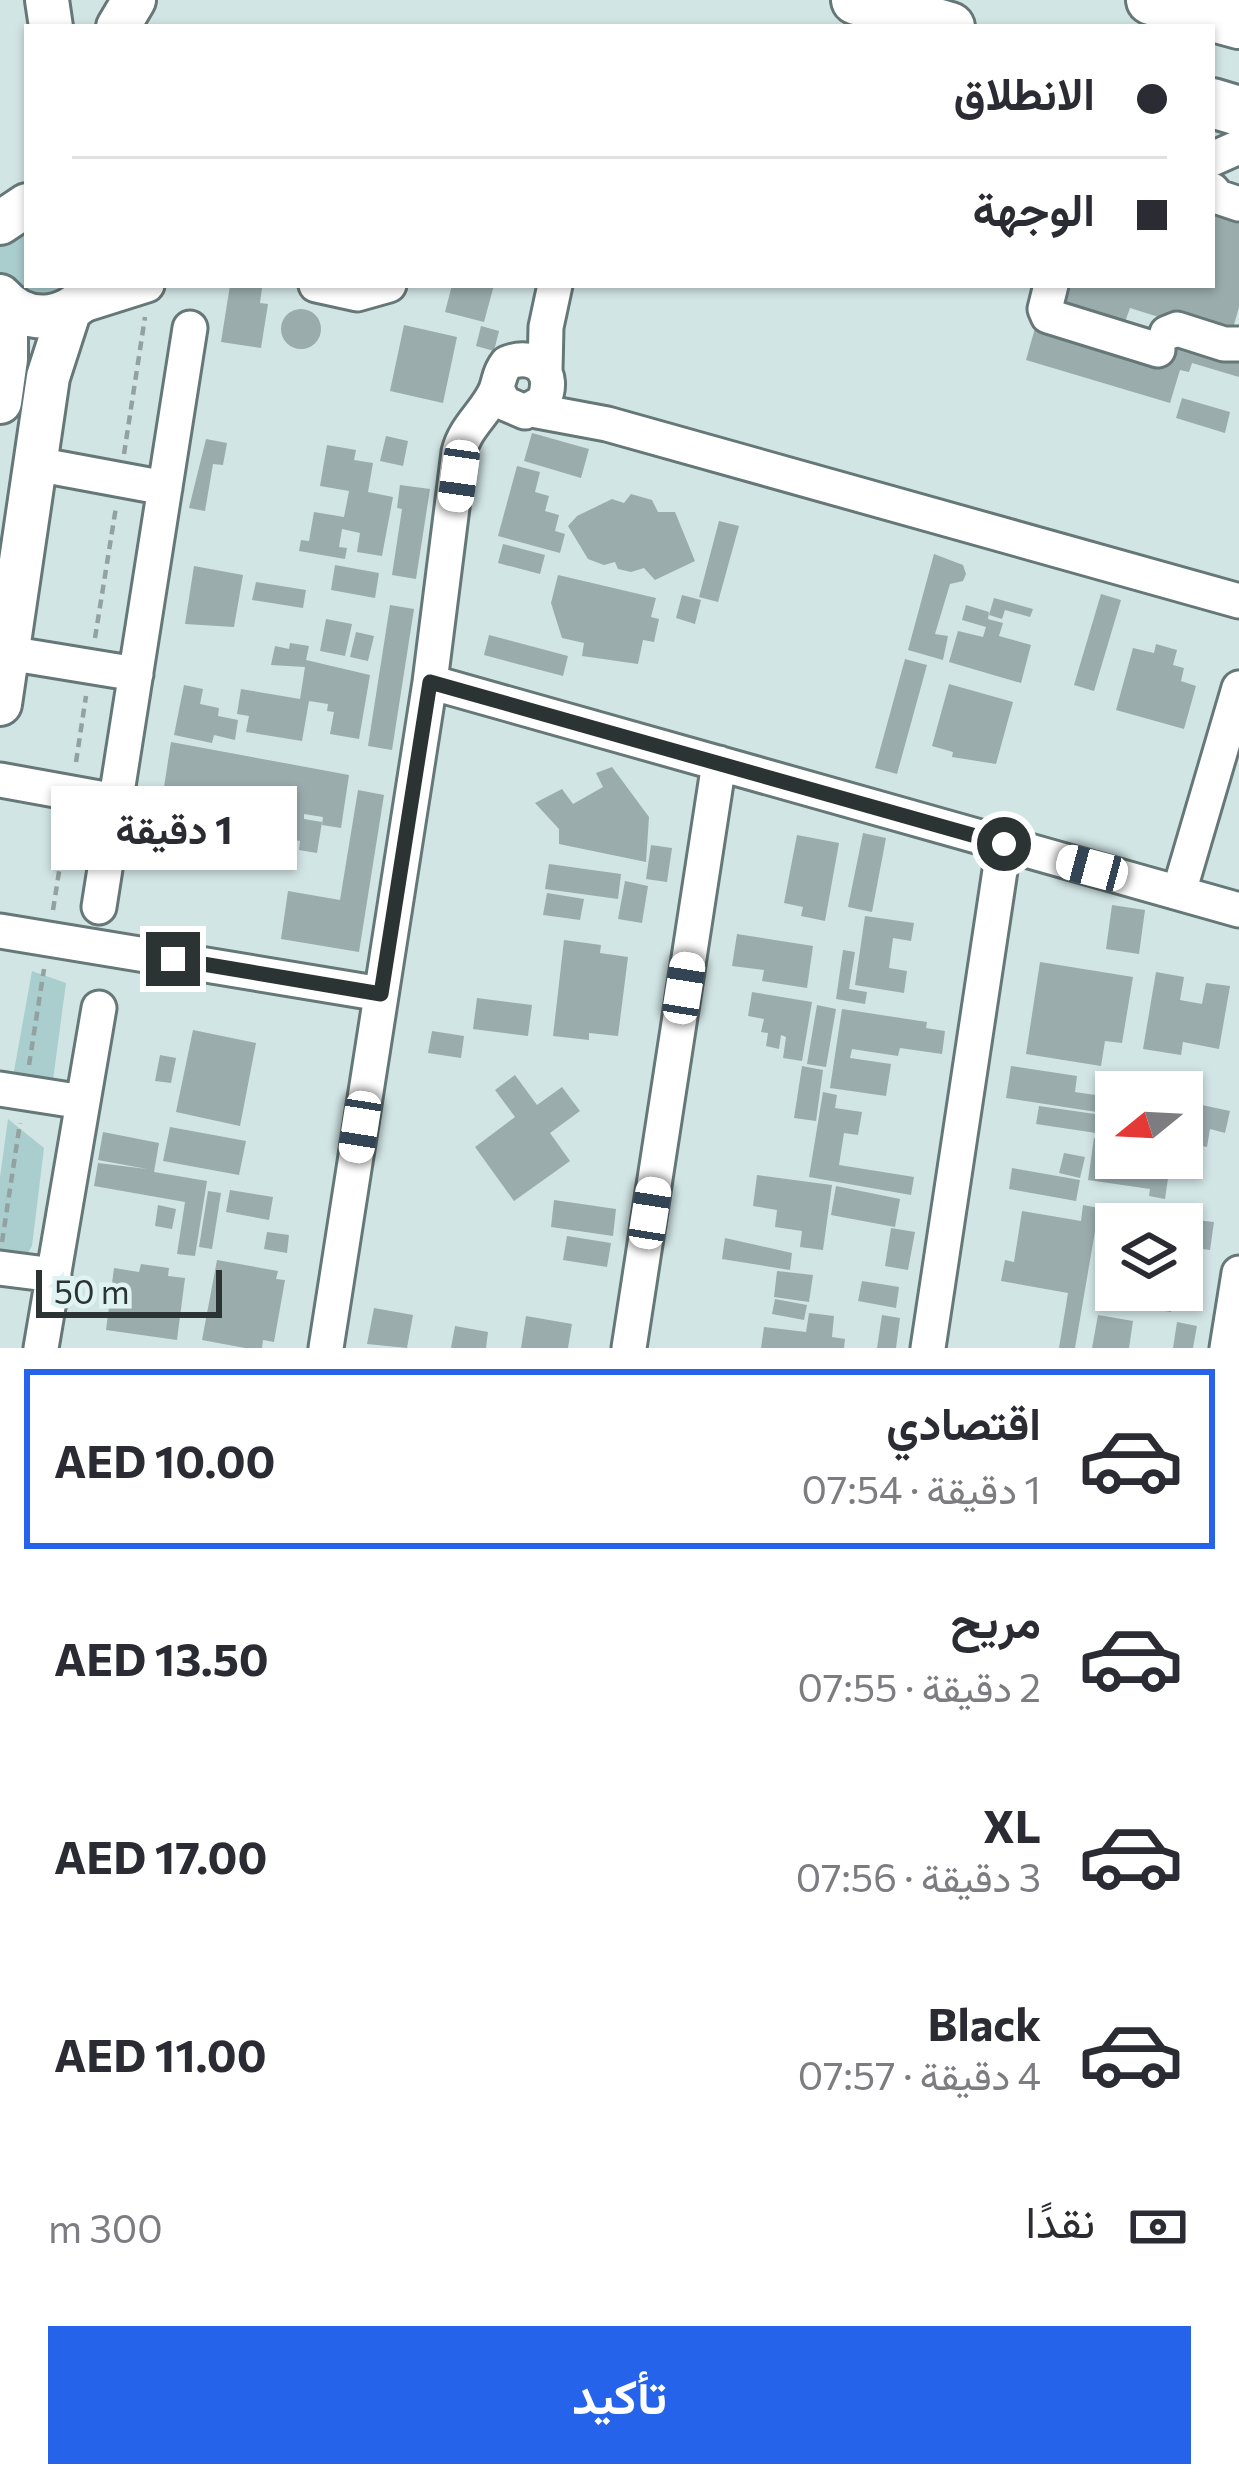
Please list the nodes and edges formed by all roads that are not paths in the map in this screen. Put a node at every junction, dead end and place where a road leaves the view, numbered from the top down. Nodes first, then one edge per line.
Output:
1 (856, 0) edge
2 (1151, 0) edge
3 (940, 24) edge
4 (1239, 24) edge
5 (135, 288) edge
6 (330, 288) edge
7 (379, 288) edge
8 (1051, 288) edge
9 (552, 299) edge
10 (3, 300) edge
11 (79, 302) edge
12 (190, 328) dead end
13 (1239, 344) edge
14 (526, 387) junction
15 (0, 402) edge
16 (36, 464) junction
17 (165, 488) junction
18 (1239, 601) edge
19 (8, 653) junction
20 (136, 674) junction
21 (430, 682) junction
22 (1239, 688) edge
23 (0, 704) edge
24 (719, 763) junction
25 (0, 780) edge
26 (116, 801) junction
27 (1004, 844) junction
28 (1179, 892) junction
29 (99, 907) dead end
30 (1239, 910) edge
31 (0, 931) edge
32 (381, 994) junction
33 (98, 1008) dead end
34 (0, 1089) edge
35 (83, 1102) junction
36 (0, 1268) edge
37 (1239, 1274) edge
38 (54, 1276) junction
39 (41, 1348) edge
40 (326, 1348) edge
41 (628, 1348) edge
42 (928, 1348) edge
43 (1227, 1348) edge

1 - 3 highway
2 - 4 highway
5 - 11 street
6 - 7 street
8 - 13 street
9 - 14 street
10 - 11 main road
10 - 15 main road
11 - 16 main road
12 - 17 street
14 - 18 street
14 - 21 street
16 - 17 street
16 - 19 main road
17 - 20 street
19 - 20 street
19 - 23 main road
20 - 26 street
21 - 24 street
21 - 32 street
22 - 28 street
24 - 27 street
24 - 41 street
25 - 26 street
26 - 29 street
27 - 28 street
27 - 42 street
28 - 30 street
31 - 32 street
32 - 40 street
33 - 35 street
34 - 35 street
35 - 38 street
36 - 38 street
37 - 43 street
38 - 39 street

